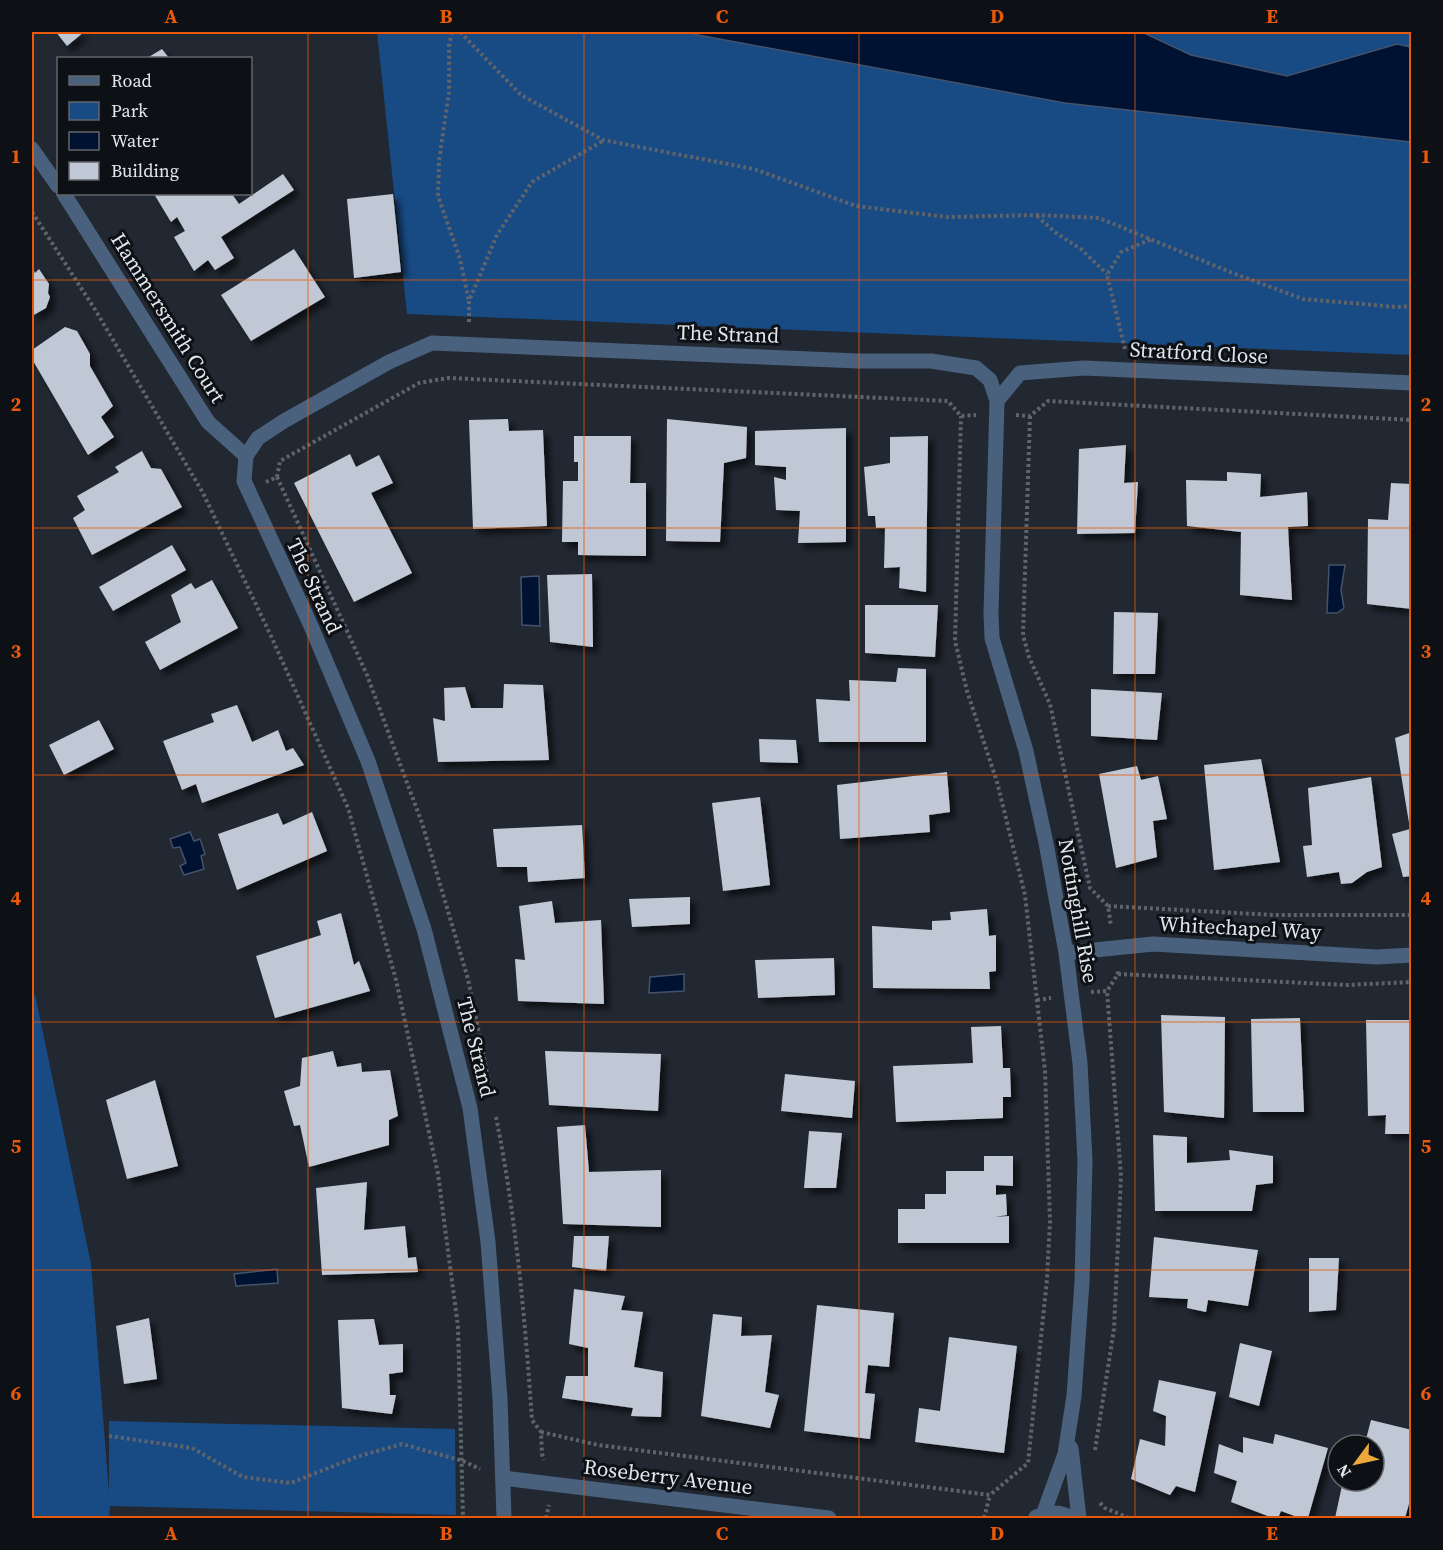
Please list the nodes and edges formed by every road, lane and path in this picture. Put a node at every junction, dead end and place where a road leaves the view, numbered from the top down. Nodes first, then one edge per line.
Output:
1 (452, 32) edge
2 (460, 32) edge
3 (603, 140) junction
4 (32, 149) edge
5 (57, 185) edge
6 (65, 195) edge
7 (32, 212) edge
8 (1037, 215) junction
9 (1152, 239) junction
10 (1107, 274) junction
11 (469, 301) junction
12 (1412, 306) edge
13 (469, 344) junction
14 (1130, 370) junction
15 (1412, 383) edge
16 (997, 408) junction
17 (961, 416) junction
18 (1030, 416) junction
19 (1412, 420) edge
20 (246, 456) junction
21 (277, 477) dead end
22 (1107, 906) junction
23 (1412, 915) edge
24 (1114, 948) junction
25 (1066, 952) junction
26 (1412, 955) edge
27 (1118, 974) junction
28 (1412, 982) edge
29 (1107, 991) junction
30 (1071, 995) junction
31 (541, 1432) dead end
32 (1070, 1433) junction
33 (109, 1436) dead end
34 (1095, 1452) dead end
35 (463, 1461) junction
36 (503, 1478) junction
37 (990, 1495) junction
38 (1094, 1495) dead end
39 (1039, 1517) edge
40 (463, 1518) edge
41 (504, 1518) edge
42 (829, 1518) edge
43 (984, 1518) edge
44 (1072, 1518) edge
45 (1079, 1518) edge
46 (1129, 1518) edge

1 - 11 path
2 - 3 path
3 - 8 path
3 - 11 path
4 - 5 street
6 - 20 street, Hammersmith Court
7 - 35 path
8 - 9 path
8 - 10 path
9 - 10 path
9 - 12 path
10 - 14 path
11 - 13 path
13 - 16 street, The Strand
13 - 20 street, The Strand
14 - 15 street, Stratford Close
14 - 16 street, Stratford Close
16 - 17 path
16 - 18 path
16 - 25 street, Nottinghill Rise
17 - 21 path
17 - 37 path
18 - 19 path
18 - 22 path
20 - 36 street, The Strand
22 - 23 path
22 - 24 path
24 - 25 street, Whitechapel Way
24 - 26 street, Whitechapel Way
24 - 27 path
25 - 30 street, Nottinghill Rise
27 - 28 path
27 - 29 path
29 - 30 path
29 - 34 path
30 - 32 street, Nottinghill Rise
31 - 37 path
32 - 39 street, Nottinghill Rise
32 - 45 street, Nottinghill Rise
33 - 35 path
35 - 36 path
35 - 40 path
36 - 41 street, The Strand
36 - 42 street, Roseberry Avenue
37 - 43 path
38 - 46 path
39 - 44 street

